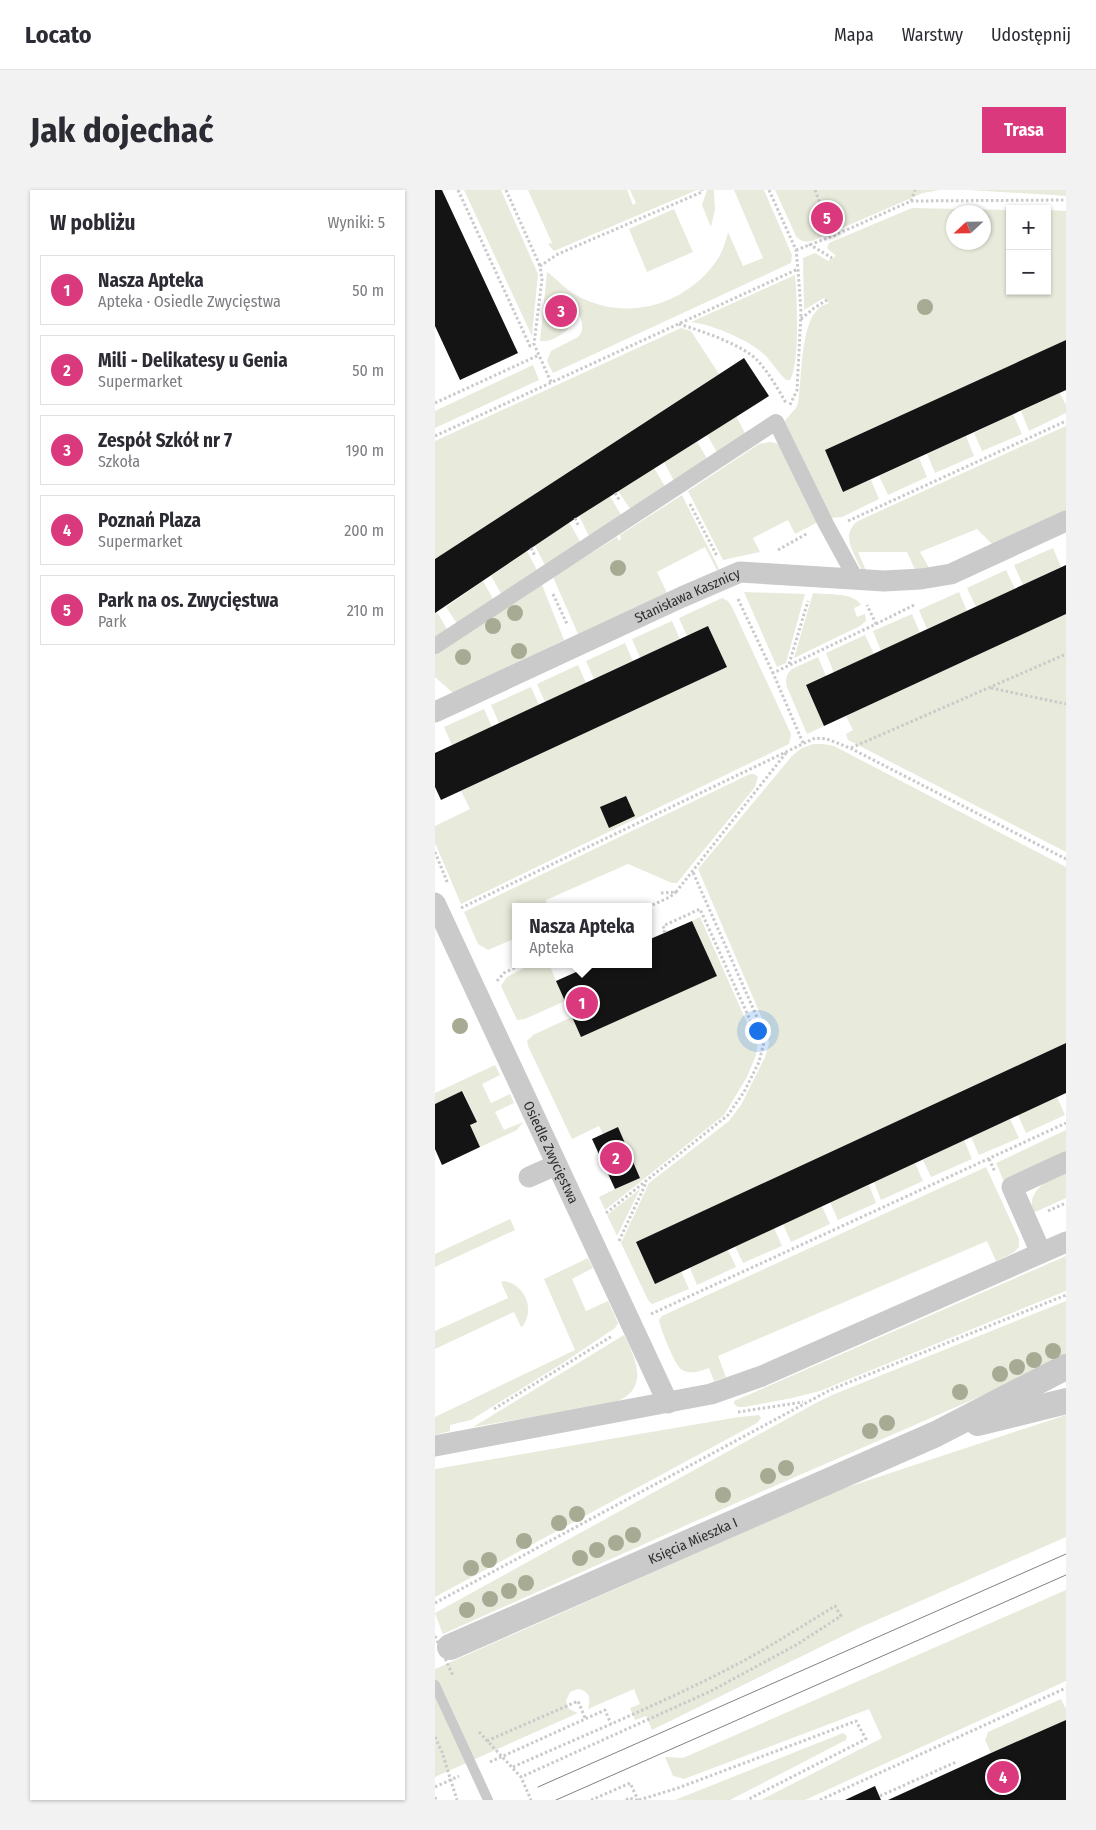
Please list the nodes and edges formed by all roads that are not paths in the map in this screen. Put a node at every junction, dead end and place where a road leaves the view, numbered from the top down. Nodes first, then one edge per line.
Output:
1 (1066, 522) edge
2 (857, 580) junction
3 (435, 646) edge
4 (435, 712) edge
5 (435, 902) edge
6 (1066, 1162) edge
7 (556, 1164) junction
8 (529, 1178) dead end
9 (1066, 1242) edge
10 (1041, 1253) junction
11 (1066, 1368) edge
12 (1066, 1401) edge
13 (668, 1403) junction
14 (936, 1434) junction
15 (435, 1446) edge
16 (449, 1647) dead end
17 (435, 1685) edge
18 (488, 1800) edge

1 - 2 street, Stanisława Kasznicy
2 - 3 street
2 - 4 street, Stanisława Kasznicy
5 - 7 street, Osiedle Zwycięstwa
6 - 10 street
7 - 8 street
7 - 13 street, Osiedle Zwycięstwa
9 - 10 street
10 - 13 street
11 - 14 street, Księcia Mieszka I
12 - 14 street, Księcia Mieszka I
13 - 15 street
14 - 16 street, Księcia Mieszka I
17 - 18 lane, bridge

